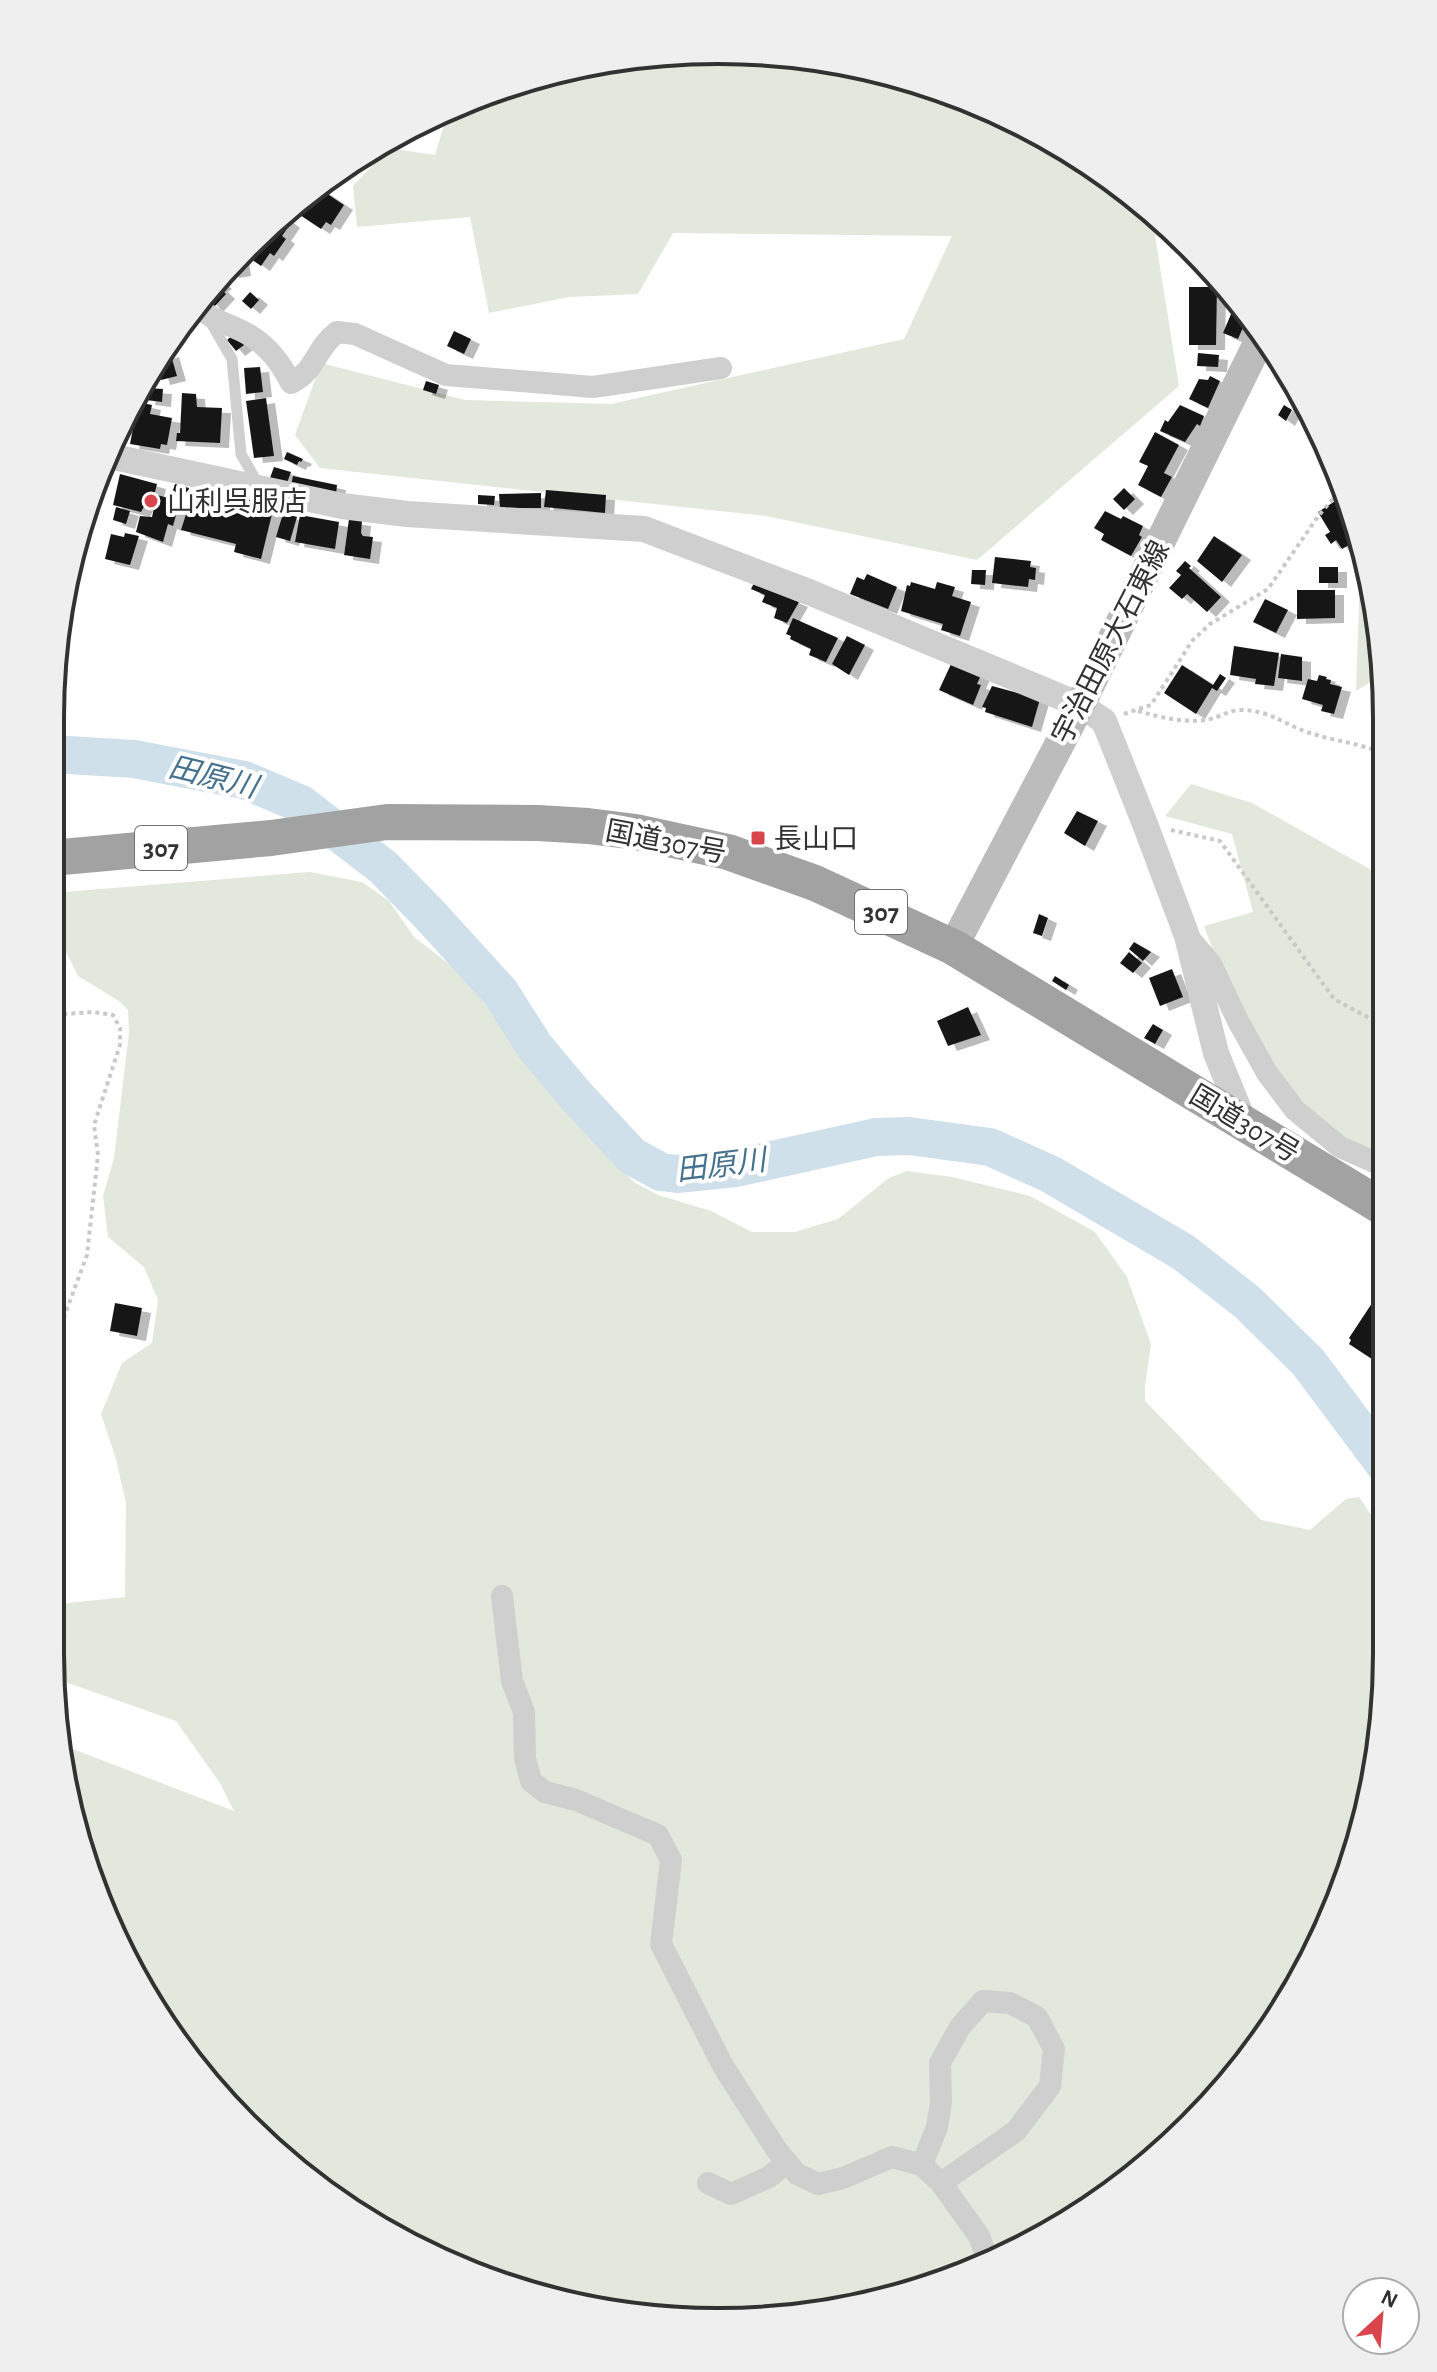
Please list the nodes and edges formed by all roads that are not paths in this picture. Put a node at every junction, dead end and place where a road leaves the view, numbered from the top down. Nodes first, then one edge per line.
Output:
1 (205, 313) edge
2 (204, 314) edge
3 (1257, 346) edge
4 (721, 368) dead end
5 (118, 458) edge
6 (261, 489) junction
7 (1092, 713) junction
8 (64, 857) edge
9 (1187, 936) junction
10 (953, 947) junction
11 (1244, 1122) junction
12 (1373, 1162) edge
13 (1373, 1201) edge
14 (502, 1596) dead end
15 (787, 2162) junction
16 (922, 2165) junction
17 (708, 2183) dead end
18 (941, 2183) junction
19 (985, 2251) edge

1 - 4 street
2 - 6 lane
3 - 7 main road, 宇治田原大石東線
5 - 6 street
6 - 7 street
7 - 9 street
7 - 10 main road, 宇治田原大石東線
8 - 10 highway, 国道307号 / 307
9 - 11 street
9 - 12 street
10 - 11 highway, 国道307号 / 307
11 - 13 highway, 国道307号 / 307
14 - 15 street
15 - 16 street
15 - 17 street
16 - 18 street
16 - 18 street
18 - 19 street

